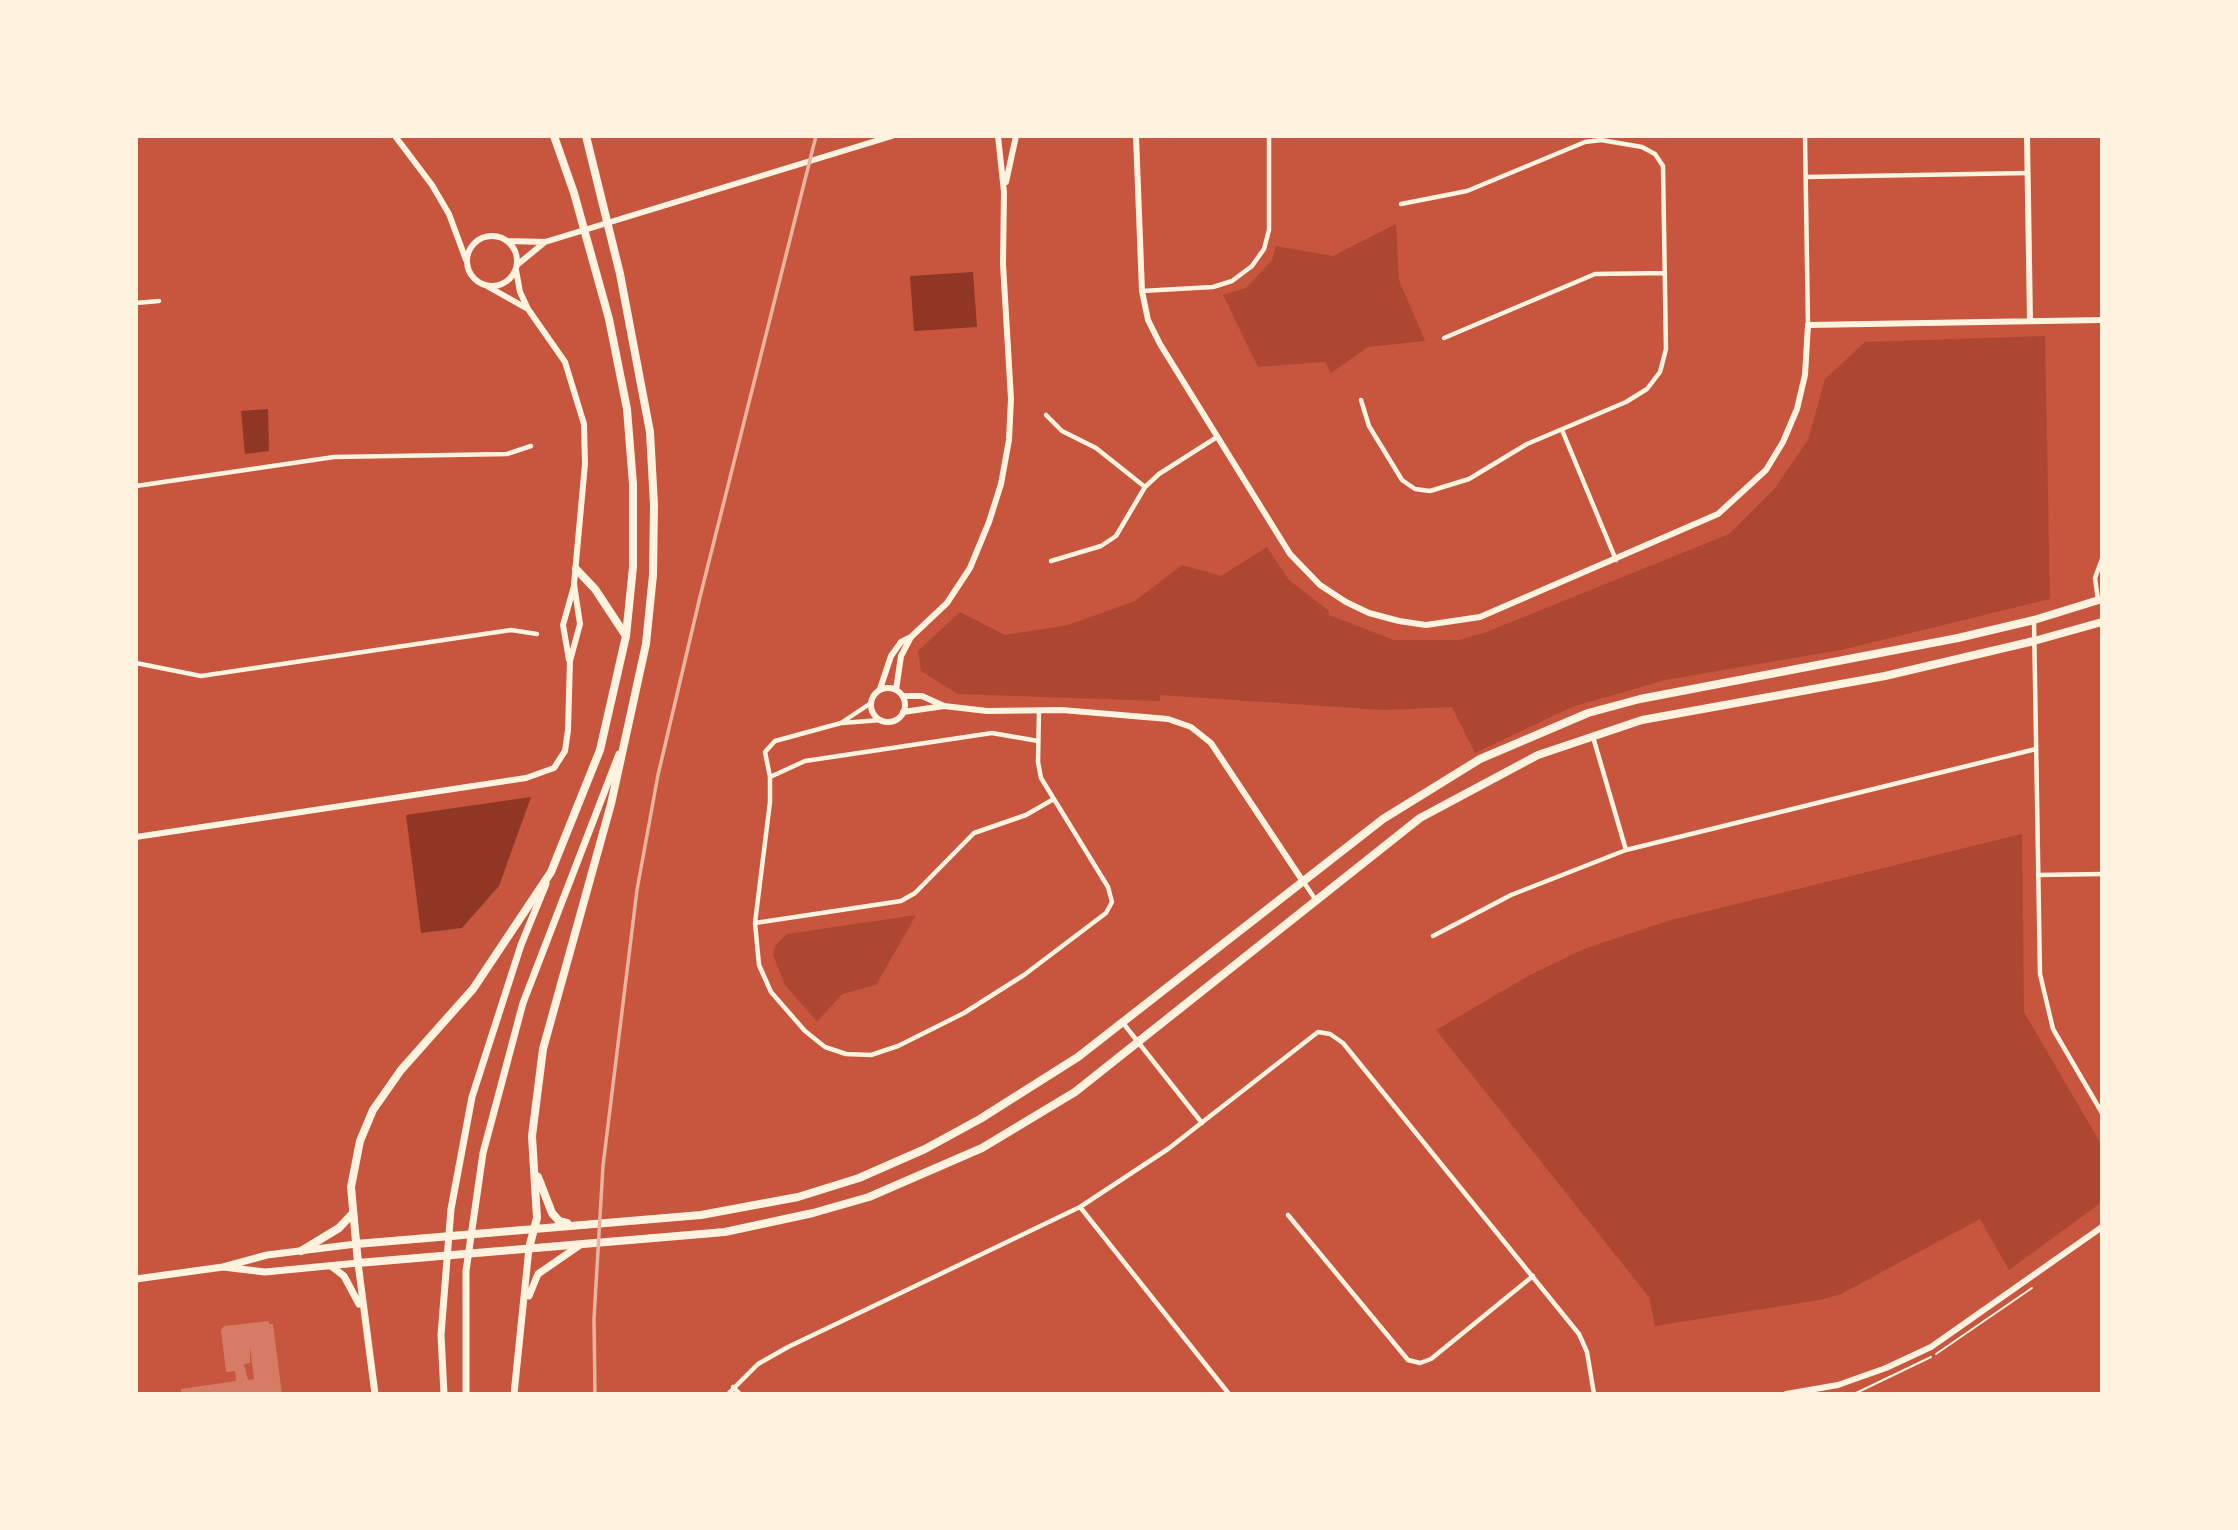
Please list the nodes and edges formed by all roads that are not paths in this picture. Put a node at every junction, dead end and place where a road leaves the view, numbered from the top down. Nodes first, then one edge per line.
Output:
1 (395, 136) edge
2 (554, 136) edge
3 (586, 136) edge
4 (892, 136) edge
5 (998, 136) edge
6 (1016, 136) edge
7 (1136, 136) edge
8 (1269, 136) edge
9 (1805, 136) edge
10 (2027, 136) edge
11 (2028, 173) junction
12 (1806, 177) junction
13 (1004, 192) junction
14 (1401, 205) dead end
15 (507, 240) junction
16 (545, 242) junction
17 (467, 262) junction
18 (516, 268) junction
19 (1665, 272) junction
20 (483, 284) junction
21 (1142, 291) junction
22 (159, 301) dead end
23 (136, 303) edge
24 (528, 309) junction
25 (2102, 320) edge
26 (2030, 321) junction
27 (1808, 325) junction
28 (1444, 338) dead end
29 (1362, 400) dead end
30 (1046, 415) dead end
31 (1562, 430) junction
32 (1218, 437) junction
33 (531, 446) dead end
34 (136, 486) edge
35 (1145, 487) junction
36 (2102, 559) edge
37 (1051, 561) dead end
38 (1617, 561) junction
39 (576, 569) junction
40 (574, 584) junction
41 (2100, 599) edge
42 (2034, 620) junction
43 (2102, 622) edge
44 (537, 634) dead end
45 (626, 636) junction
46 (911, 637) junction
47 (2034, 641) junction
48 (570, 661) junction
49 (136, 663) edge
50 (880, 689) junction
51 (896, 690) junction
52 (902, 696) junction
53 (871, 703) junction
54 (944, 706) junction
55 (1039, 710) junction
56 (903, 712) junction
57 (881, 720) junction
58 (841, 723) junction
59 (1592, 735) junction
60 (1038, 741) junction
61 (623, 742) junction
62 (2036, 749) junction
63 (770, 777) junction
64 (1052, 800) junction
65 (136, 837) edge
66 (1626, 850) junction
67 (551, 872) junction
68 (2102, 874) edge
69 (2038, 875) junction
70 (1302, 880) junction
71 (1315, 899) junction
72 (755, 923) junction
73 (1433, 936) dead end
74 (1123, 1023) junction
75 (1138, 1044) junction
76 (2102, 1113) edge
77 (1202, 1123) junction
78 (535, 1170) junction
79 (1080, 1207) junction
80 (353, 1213) junction
81 (1288, 1215) dead end
82 (573, 1226) junction
83 (2102, 1227) edge
84 (536, 1228) junction
85 (356, 1244) junction
86 (582, 1245) junction
87 (529, 1248) junction
88 (301, 1251) junction
89 (358, 1263) junction
90 (331, 1266) junction
91 (223, 1268) junction
92 (1532, 1276) junction
93 (136, 1279) edge
94 (526, 1303) junction
95 (362, 1309) junction
96 (733, 1387) junction
97 (375, 1394) edge
98 (444, 1394) edge
99 (466, 1394) edge
100 (514, 1394) edge
101 (728, 1394) edge
102 (740, 1394) edge
103 (1229, 1394) edge
104 (1594, 1394) edge
105 (1786, 1394) edge

1 - 17 street
2 - 45 highway
3 - 61 highway
4 - 16 street
5 - 13 street
6 - 13 street
7 - 21 street
8 - 21 street
9 - 12 street
10 - 11 street
11 - 12 street
11 - 26 street
12 - 27 street
13 - 46 street
14 - 19 street
15 - 16 street
15 - 17 street
15 - 18 street
16 - 18 street
17 - 20 street
18 - 20 street
18 - 24 street
19 - 28 street
19 - 31 street
20 - 24 street
21 - 32 street
22 - 23 street
24 - 39 street
25 - 26 street
26 - 27 street
27 - 38 street
29 - 31 street
30 - 35 street
31 - 38 street
32 - 35 street
32 - 38 street
33 - 34 street
35 - 37 street
36 - 41 street
39 - 40 street
39 - 45 highway
40 - 48 street
40 - 48 street
41 - 42 highway
42 - 47 street
42 - 70 highway
43 - 47 highway
44 - 49 street
45 - 67 highway
46 - 50 street
46 - 51 street
47 - 59 highway
47 - 62 street
48 - 65 street
50 - 51 street
50 - 53 street
51 - 52 street
52 - 54 street
52 - 56 street
53 - 57 street
53 - 58 street
54 - 55 street
54 - 56 street
55 - 60 street
55 - 70 street
56 - 57 street
57 - 58 street
58 - 63 street
59 - 66 street
59 - 71 highway
60 - 63 street
60 - 64 street
61 - 78 highway
61 - 99 main road
62 - 66 street
62 - 69 street
63 - 72 street
64 - 72 street
64 - 72 street
66 - 73 street
67 - 80 highway
67 - 98 main road
68 - 69 street
69 - 76 street
70 - 71 street
70 - 74 highway
71 - 75 highway
74 - 75 street
74 - 82 highway
75 - 77 street
75 - 86 highway
77 - 79 street
77 - 92 street
78 - 82 highway
78 - 84 highway
79 - 96 street
79 - 103 street
80 - 85 highway
80 - 88 highway
81 - 92 street
82 - 84 highway
83 - 105 street
84 - 85 highway
84 - 87 highway
85 - 88 main road
85 - 89 highway
86 - 87 highway
86 - 94 main road
87 - 89 highway
87 - 94 main road
88 - 91 main road
89 - 90 main road
89 - 95 main road
90 - 91 main road
90 - 95 main road
91 - 93 main road
92 - 104 street
94 - 100 main road
95 - 97 main road
96 - 101 street
96 - 102 street

